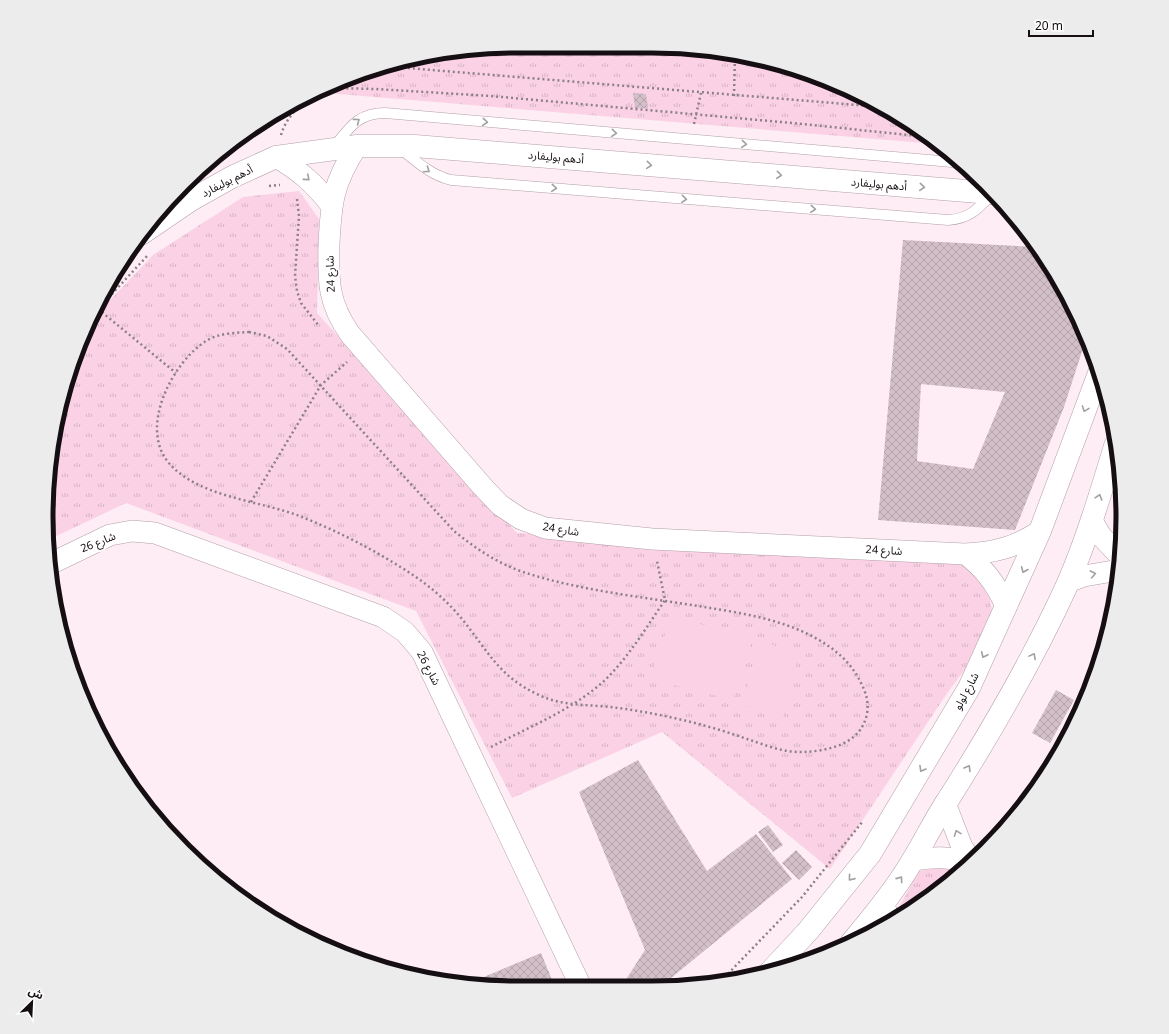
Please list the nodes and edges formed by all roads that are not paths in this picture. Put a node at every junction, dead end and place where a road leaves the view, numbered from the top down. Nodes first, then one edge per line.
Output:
1 (397, 145) junction
2 (357, 146) junction
3 (332, 150) junction
4 (276, 157) junction
5 (950, 162) edge
6 (983, 192) edge
7 (988, 197) edge
8 (331, 205) junction
9 (160, 221) edge
10 (1095, 381) edge
11 (1112, 456) edge
12 (1092, 521) junction
13 (1040, 531) junction
14 (1115, 550) edge
15 (965, 554) junction
16 (55, 561) edge
17 (1113, 571) edge
18 (1068, 582) junction
19 (1006, 607) junction
20 (945, 803) junction
21 (968, 856) edge
22 (914, 860) junction
23 (963, 861) edge
24 (886, 912) edge
25 (870, 926) edge
26 (778, 963) edge
27 (578, 981) edge

1 - 2 street, أدهم بوليفارد
1 -> 6 street, أدهم بوليفارد
1 -> 7 lane
2 - 3 street, أدهم بوليفارد
2 - 8 street, شارع 24
3 - 4 street, أدهم بوليفارد
3 -> 5 lane
4 -> 8 street
4 - 9 street, أدهم بوليفارد
8 - 15 street, شارع 24
10 -> 13 street, شارع لولو
12 -> 11 street
12 - 14 street
12 - 18 street
13 - 15 street, شارع 24
13 -> 19 street, شارع لولو
15 - 19 street
16 - 27 street, شارع 26
18 -> 17 street
20 -> 18 street
19 -> 26 street, شارع لولو
21 -> 20 street
20 - 22 street
22 - 23 street
24 -> 22 street
24 - 25 street

